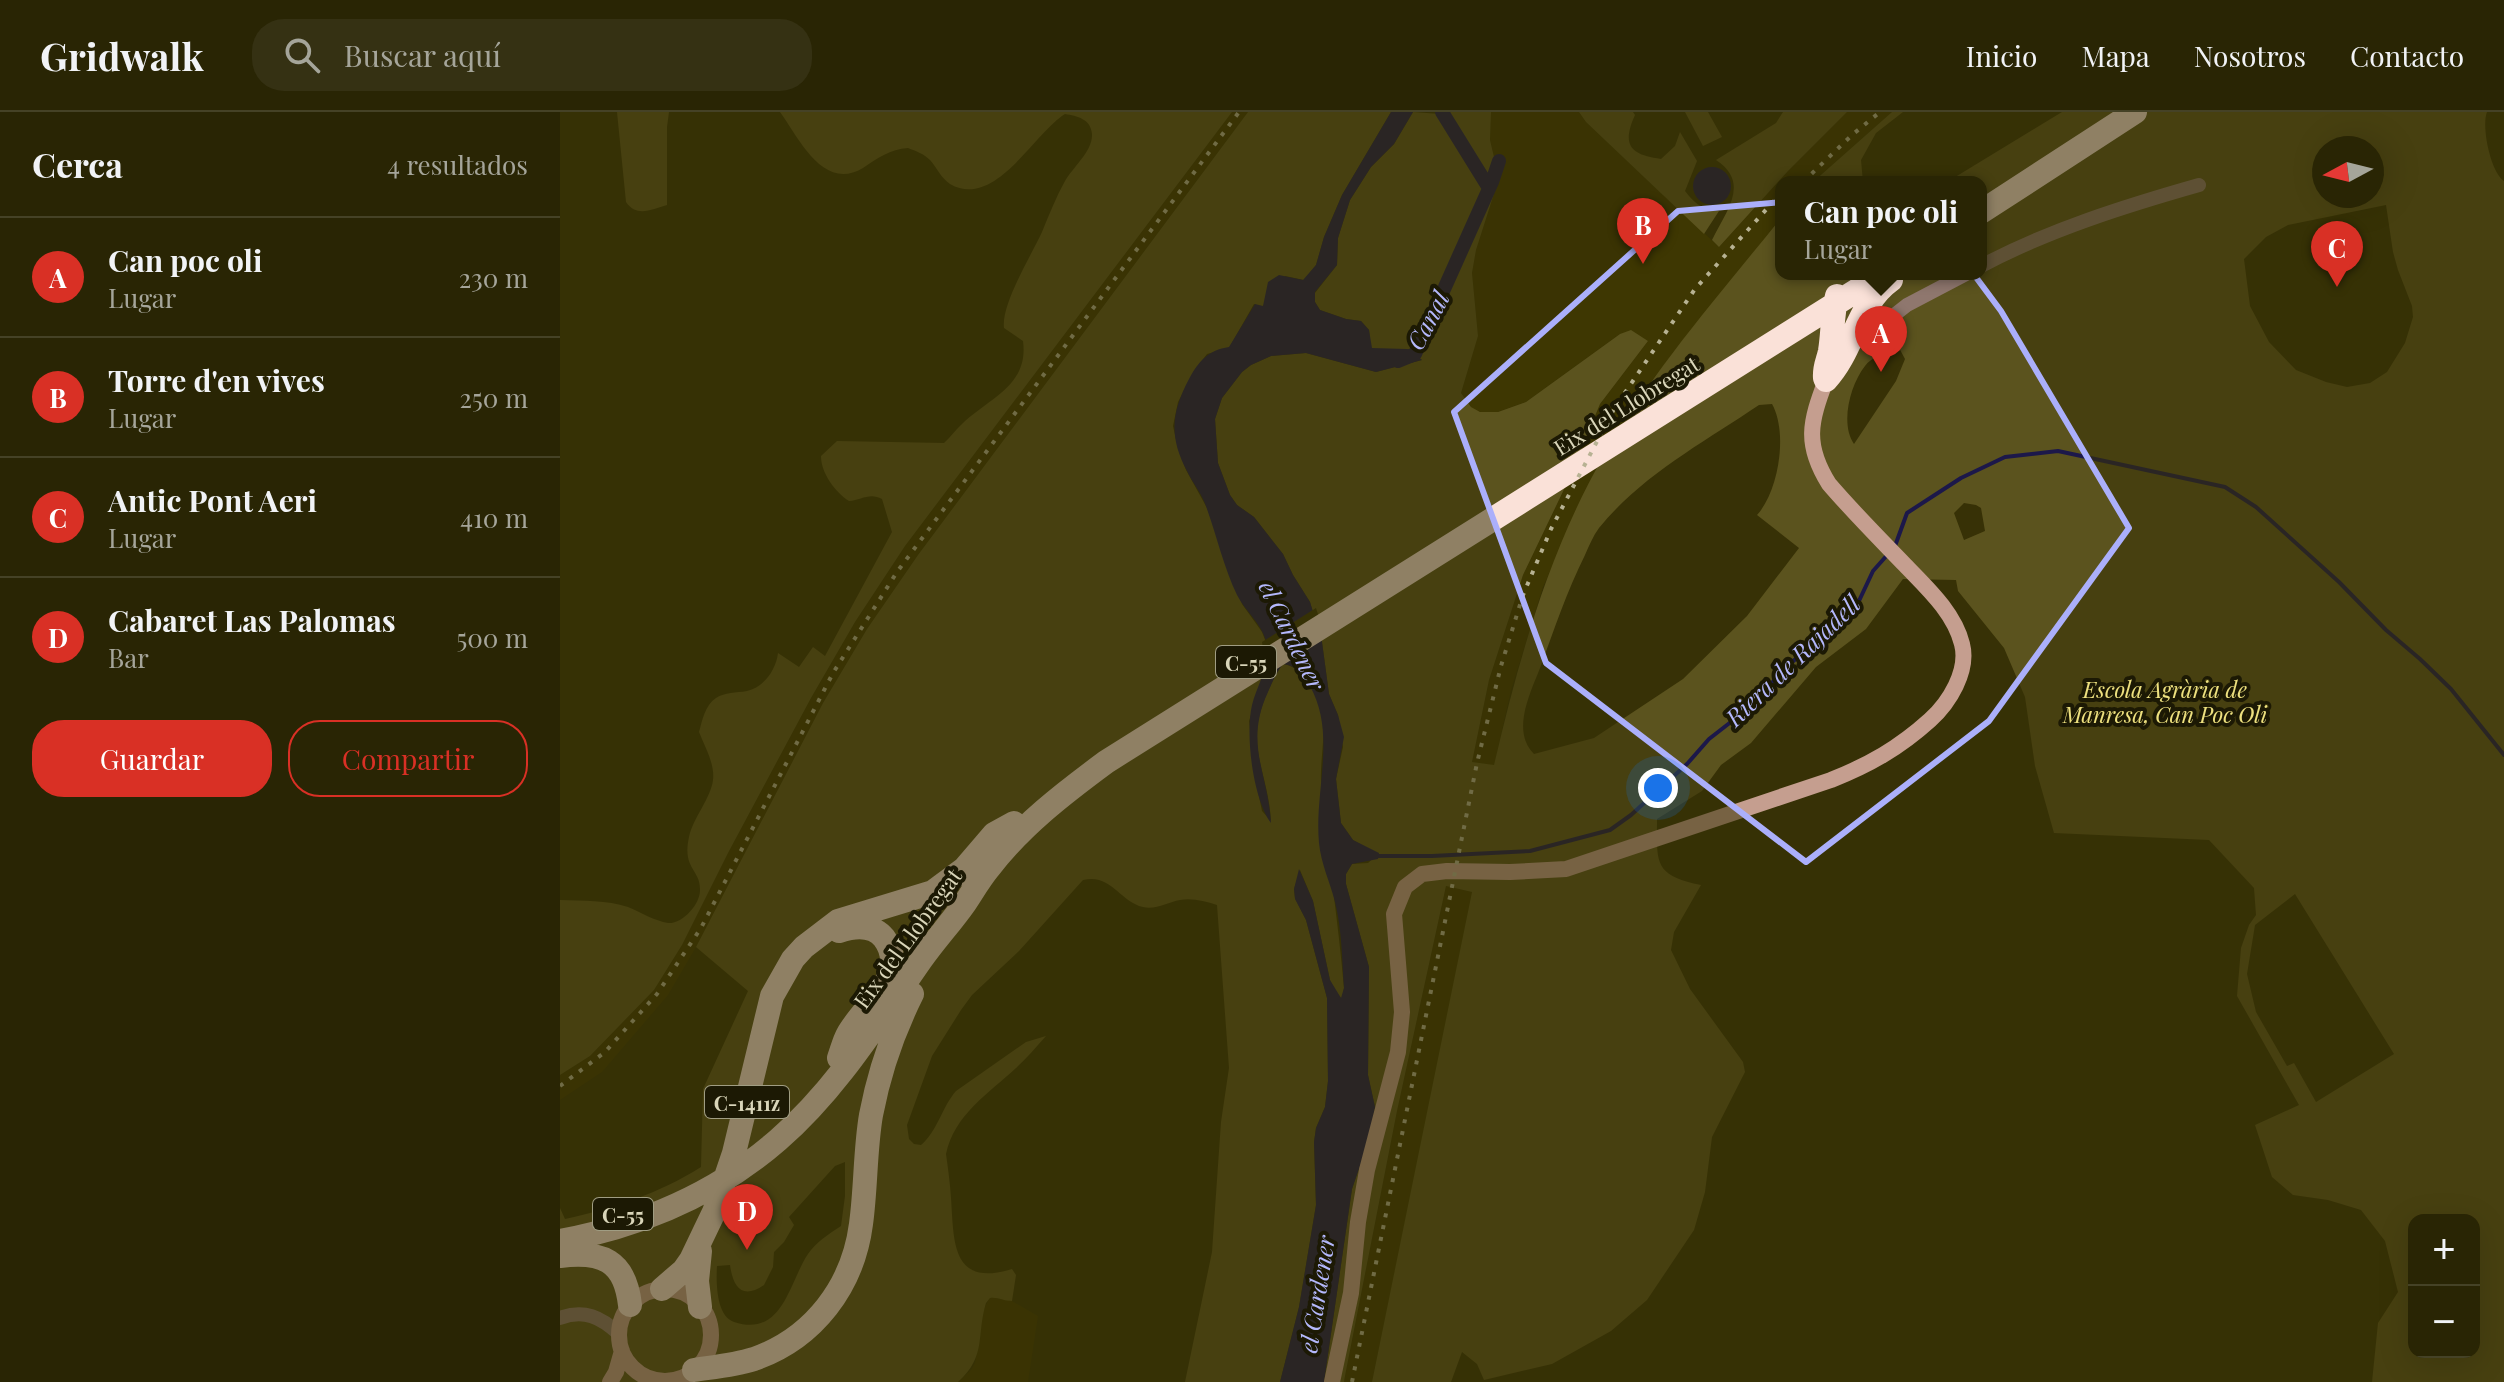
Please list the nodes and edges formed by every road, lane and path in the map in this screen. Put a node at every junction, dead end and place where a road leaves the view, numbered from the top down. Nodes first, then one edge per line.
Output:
1 (2116, 112) edge
2 (2135, 112) edge
3 (2199, 185) dead end
4 (1987, 192) edge
5 (1987, 208) edge
6 (1987, 263) edge
7 (1849, 280) edge
8 (1861, 280) edge
9 (1873, 280) edge
10 (1890, 280) edge
11 (1955, 280) edge
12 (1835, 304) junction
13 (1788, 327) junction
14 (1852, 340) junction
15 (1825, 373) junction
16 (1535, 486) junction
17 (1103, 758) junction
18 (1014, 823) junction
19 (963, 906) junction
20 (817, 937) junction
21 (839, 1058) junction
22 (761, 1146) junction
23 (683, 1196) junction
24 (560, 1230) edge
25 (560, 1241) edge
26 (701, 1244) junction
27 (560, 1256) edge
28 (662, 1289) junction
29 (700, 1307) junction
30 (560, 1318) edge
31 (619, 1320) junction
32 (622, 1351) junction
33 (694, 1370) junction
34 (654, 1381) edge
35 (610, 1382) edge
36 (1332, 1382) edge

1 - 4 highway
2 - 5 highway
3 - 6 street
7 - 13 highway, Eix del Llobregat / C-55
8 - 12 highway
9 - 12 highway
10 - 14 highway
11 - 14 street
12 - 13 highway
12 - 14 highway
12 - 15 highway
13 - 15 highway
13 - 16 highway, Eix del Llobregat / C-55
13 - 16 highway, Eix del Llobregat / C-55
14 - 15 highway
15 - 36 street
16 - 17 highway, Eix del Llobregat / C-55
17 - 18 highway, Eix del Llobregat / C-55
17 - 19 highway, Eix del Llobregat / C-55
18 - 20 highway
18 - 21 highway, Eix del Llobregat / C-55
19 - 22 highway, Eix del Llobregat / C-55
19 - 33 highway
20 - 21 highway
20 - 26 highway, C-1411z
21 - 22 highway, Eix del Llobregat / C-55
22 - 23 highway, C-55
23 - 24 highway, C-55
23 - 25 highway, C-55
26 - 28 highway
26 - 29 highway
27 - 31 highway
28 - 29 street
28 - 31 street
29 - 33 street
30 - 31 street
31 - 32 street
32 - 34 street
32 - 35 street
33 - 34 street

